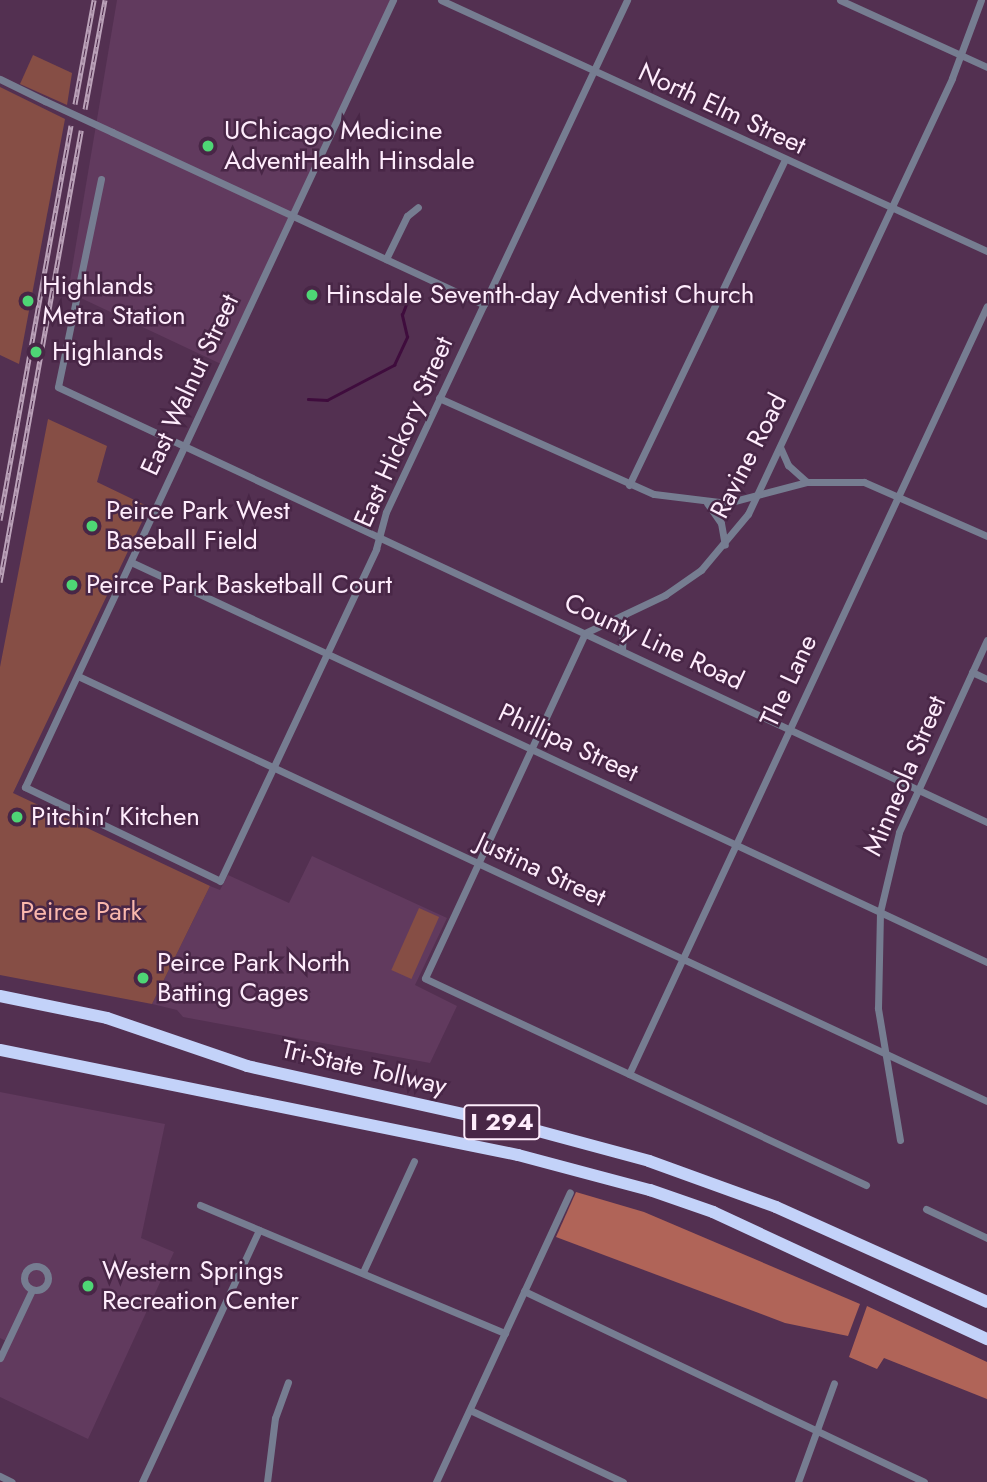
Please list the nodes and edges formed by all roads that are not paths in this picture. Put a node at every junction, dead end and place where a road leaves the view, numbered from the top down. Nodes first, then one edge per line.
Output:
1 (393, 0) edge
2 (441, 0) edge
3 (627, 0) edge
4 (840, 0) edge
5 (981, 0) edge
6 (961, 55) junction
7 (987, 68) edge
8 (593, 72) junction
9 (0, 79) edge
10 (784, 161) junction
11 (101, 179) dead end
12 (418, 207) dead end
13 (891, 209) junction
14 (292, 216) junction
15 (987, 251) edge
16 (386, 259) junction
17 (484, 305) junction
18 (987, 306) edge
19 (439, 398) junction
20 (185, 446) junction
21 (780, 447) junction
22 (807, 482) junction
23 (629, 485) junction
24 (900, 494) junction
25 (757, 497) junction
26 (707, 503) junction
27 (379, 536) junction
28 (987, 536) edge
29 (725, 545) junction
30 (131, 562) junction
31 (624, 616) junction
32 (585, 633) junction
33 (987, 640) edge
34 (622, 650) junction
35 (327, 653) junction
36 (972, 672) junction
37 (78, 676) junction
38 (987, 679) edge
39 (790, 729) junction
40 (533, 750) junction
41 (273, 767) junction
42 (916, 789) junction
43 (987, 822) edge
44 (736, 844) junction
45 (480, 865) junction
46 (220, 881) joint
47 (880, 912) junction
48 (683, 959) junction
49 (987, 962) edge
50 (0, 996) edge
51 (0, 1050) edge
52 (885, 1053) junction
53 (629, 1074) junction
54 (987, 1101) edge
55 (900, 1140) dead end
56 (414, 1161) dead end
57 (866, 1185) dead end
58 (570, 1192) dead end
59 (200, 1205) dead end
60 (926, 1209) dead end
61 (259, 1230) junction
62 (987, 1238) edge
63 (363, 1272) junction
64 (32, 1290) dead end
65 (524, 1291) junction
66 (987, 1302) edge
67 (505, 1333) junction
68 (987, 1339) edge
69 (3, 1342) edge
70 (0, 1358) edge
71 (288, 1382) dead end
72 (834, 1383) dead end
73 (470, 1410) junction
74 (815, 1431) junction
75 (0, 1476) edge
76 (12, 1482) edge
77 (142, 1482) edge
78 (267, 1482) edge
79 (436, 1482) edge
80 (623, 1482) edge
81 (798, 1482) edge
82 (925, 1482) edge

1 - 14 street, East Walnut Street
2 - 8 street, North Elm Street
3 - 8 street, East Hickory Street
4 - 6 street
5 - 6 street, Ravine Road
6 - 7 street
6 - 13 street, Ravine Road
8 - 10 street, North Elm Street
8 - 17 street, East Hickory Street
9 - 14 street, bridge
10 - 13 street, North Elm Street
10 - 23 street
11 - 20 street, County Line Road
12 - 16 street
13 - 15 street, North Elm Street
13 - 21 street, Ravine Road
14 - 16 street
14 - 20 street, East Walnut Street
16 - 17 street
17 - 19 street, East Hickory Street
18 - 24 street, The Lane
19 - 23 street
19 - 27 street, East Hickory Street
20 - 27 street, County Line Road
20 - 30 street, East Walnut Street
21 - 22 street
21 - 25 street, Ravine Road
22 - 24 street
22 - 25 street
23 - 26 street
24 - 28 street
24 - 39 street, The Lane
25 - 26 street
25 - 29 street, Ravine Road
26 - 29 street
27 - 32 street, County Line Road
27 - 35 street, East Hickory Street
29 - 31 street, Ravine Road
30 - 35 street, Phillipa Street
30 - 37 street, East Walnut Street
31 - 32 street, Ravine Road
31 - 34 street
32 - 34 street, County Line Road
32 - 40 street
33 - 36 street, Minneola Street
34 - 39 street, County Line Road
35 - 40 street, Phillipa Street
35 - 41 street, East Hickory Street
36 - 38 street
36 - 42 street, Minneola Street
37 - 41 street, Justina Street
37 - 46 street, East Walnut Street
39 - 42 street, County Line Road
39 - 44 street, The Lane
40 - 44 street, Phillipa Street
40 - 45 street
41 - 45 street, Justina Street
41 - 46 street, East Hickory Street
42 - 43 street, County Line Road
42 - 47 street, Minneola Street
44 - 47 street, Phillipa Street
44 - 48 street, The Lane
45 - 48 street, Justina Street
45 - 53 street
47 - 49 street, Phillipa Street
47 - 52 street, Minneola Street
48 - 52 street, Justina Street
48 - 53 street, The Lane
50 - 66 highway, Tri-State Tollway / I 294
51 - 68 highway, Tri-State Tollway / I 294
52 - 54 street, Justina Street
52 - 55 street, Minneola Street
53 - 57 street
56 - 63 street
58 - 65 street
59 - 61 street
60 - 62 street
61 - 63 street
61 - 77 street
63 - 67 street
64 - 69 street
65 - 67 street
65 - 74 street
67 - 73 street
69 - 70 street
71 - 78 street
72 - 74 street
73 - 79 street
73 - 80 street
74 - 81 street
74 - 82 street
75 - 76 street

